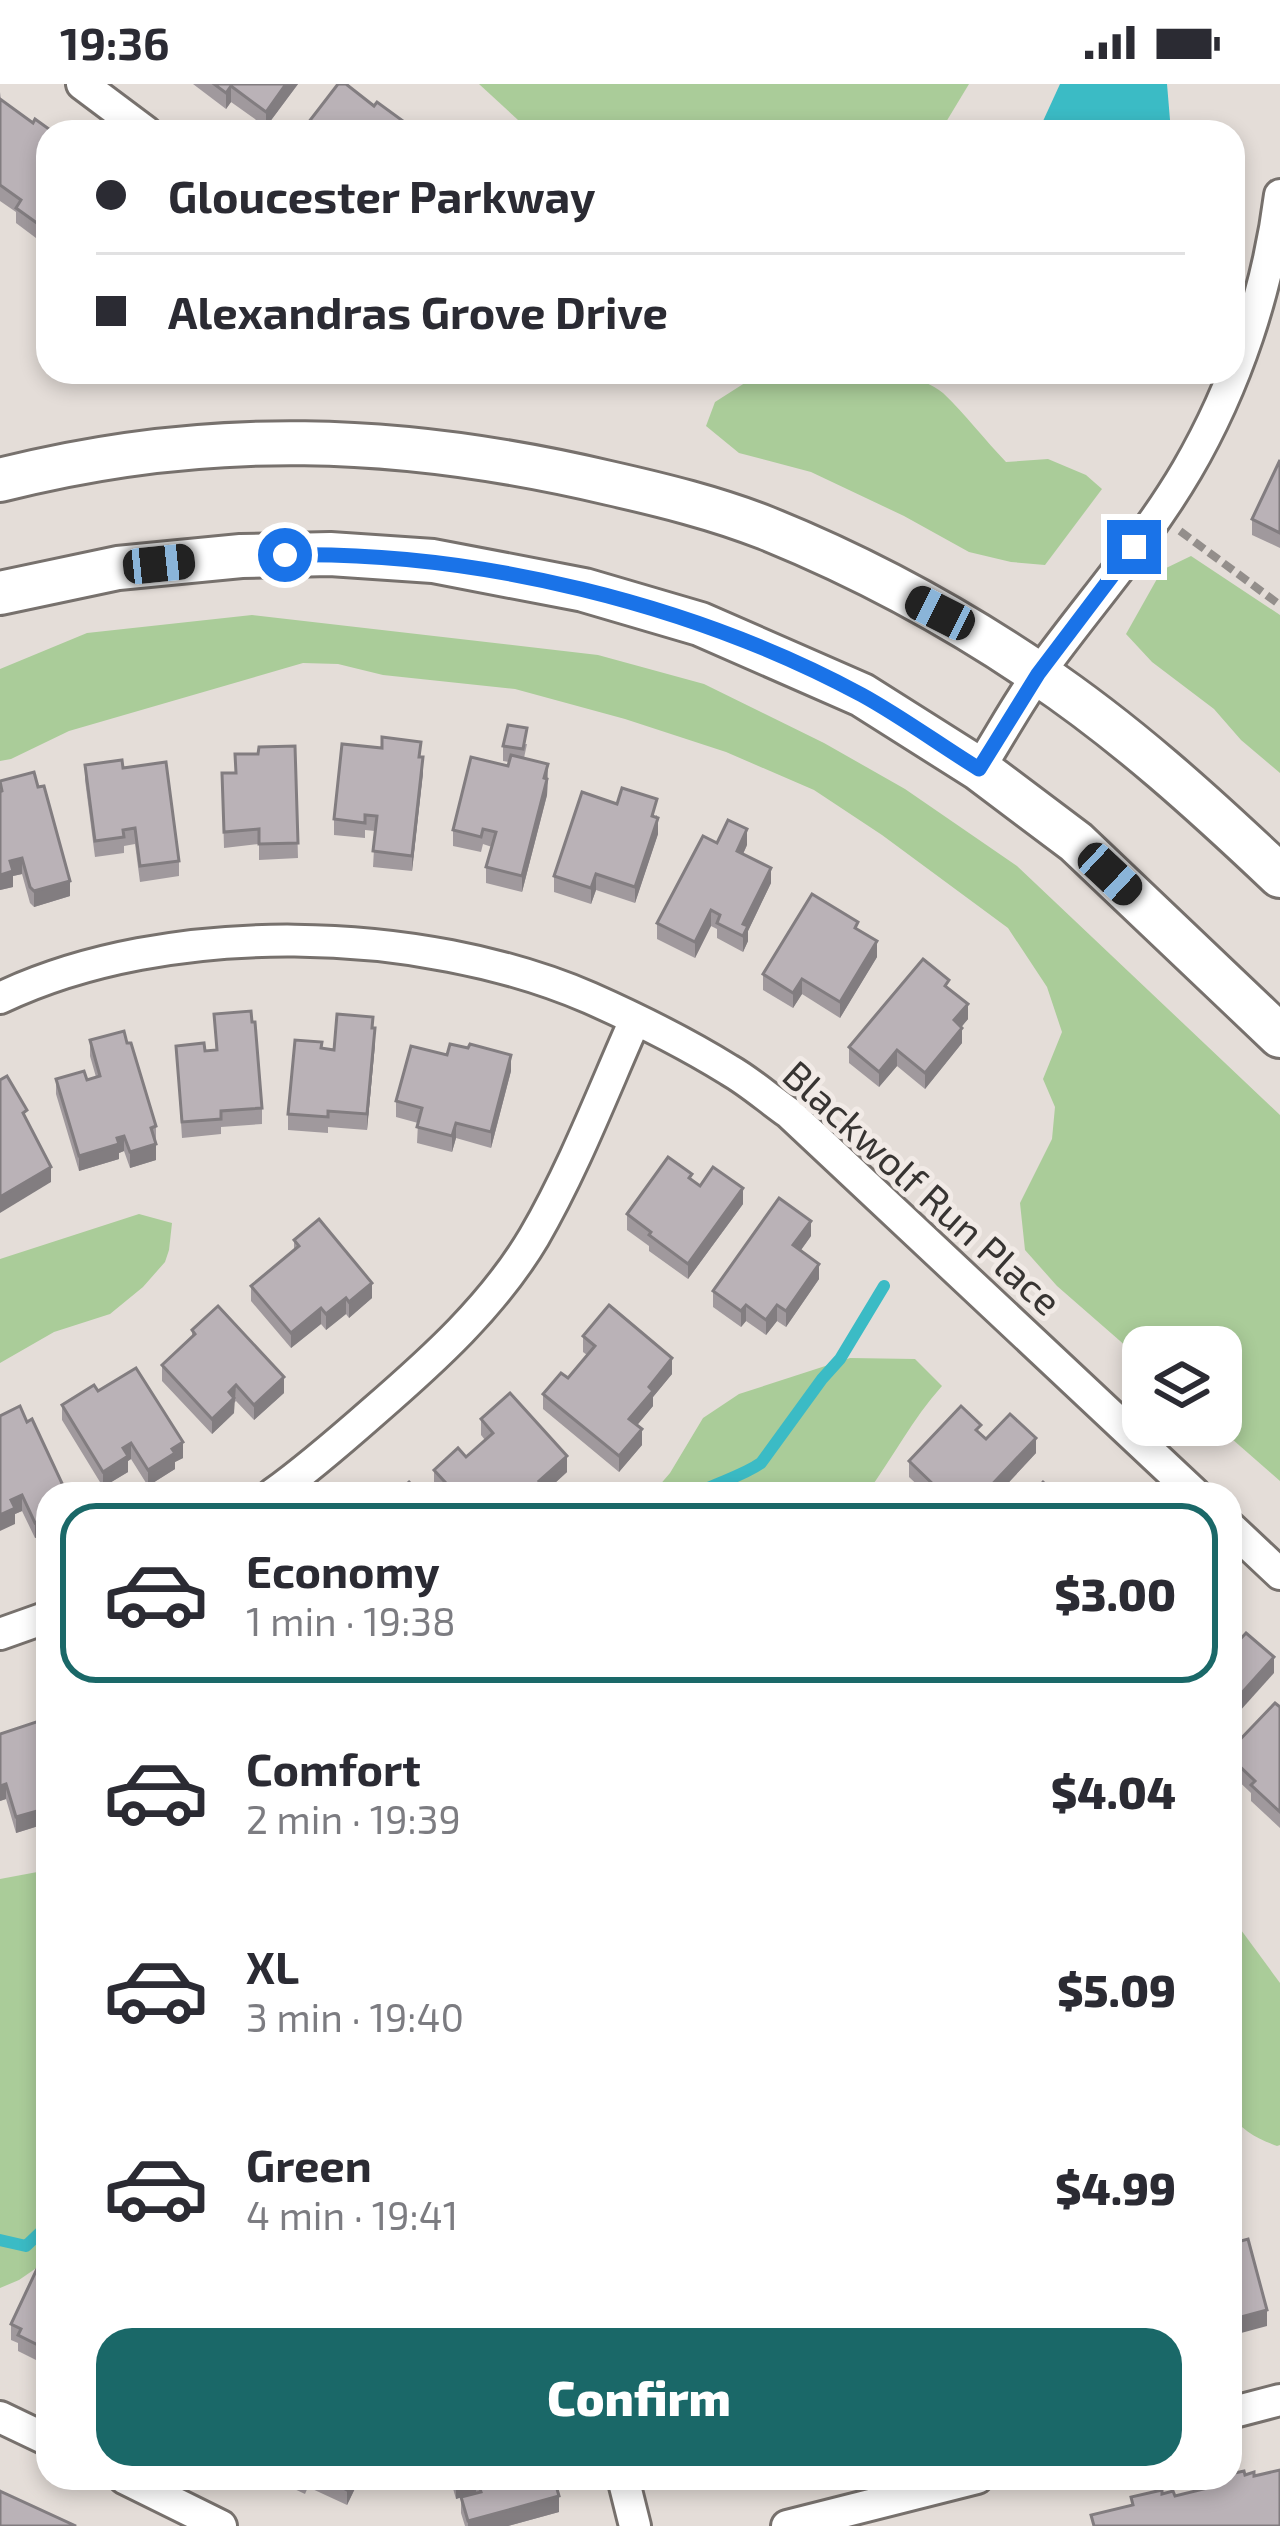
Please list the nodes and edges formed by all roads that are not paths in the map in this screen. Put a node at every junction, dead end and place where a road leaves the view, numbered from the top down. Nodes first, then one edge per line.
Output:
1 (82, 84) edge
2 (130, 120) edge
3 (1280, 195) edge
4 (1245, 343) edge
5 (1229, 384) edge
6 (0, 480) edge
7 (0, 592) edge
8 (1038, 674) junction
9 (979, 769) junction
10 (1280, 877) edge
11 (0, 998) edge
12 (635, 1020) junction
13 (1280, 1036) edge
14 (289, 1482) edge
15 (1182, 1482) edge
16 (1242, 1538) edge
17 (1280, 1574) edge
18 (36, 1621) edge
19 (0, 1634) edge
20 (1280, 2400) edge
21 (1242, 2410) edge
22 (0, 2416) edge
23 (36, 2434) edge
24 (146, 2490) edge
25 (625, 2490) edge
26 (930, 2490) edge
27 (207, 2523) edge
28 (635, 2526) edge
29 (787, 2526) edge

1 - 2 street
3 - 4 street
5 - 8 street
6 - 8 main road
7 - 9 main road
8 - 9 street
8 - 10 main road
9 - 13 main road
11 - 12 street, Blackwolf Run Place
12 - 14 street
12 - 15 street, Blackwolf Run Place
16 - 17 street
18 - 19 street
20 - 21 street
22 - 23 street
24 - 27 street
25 - 28 street
26 - 29 street

